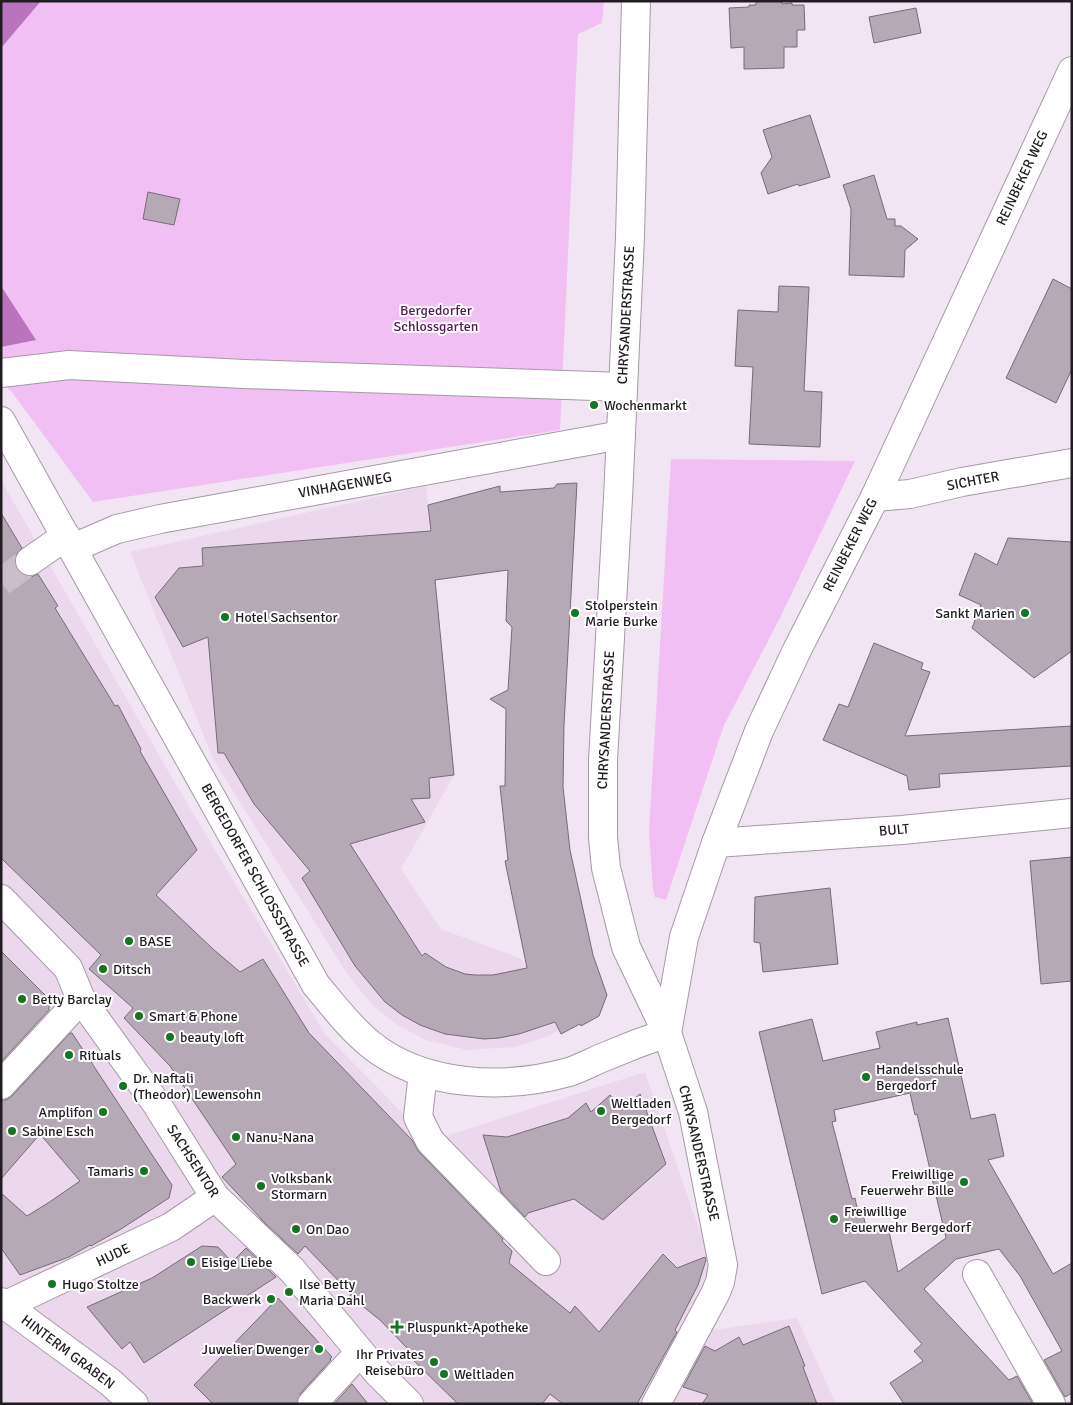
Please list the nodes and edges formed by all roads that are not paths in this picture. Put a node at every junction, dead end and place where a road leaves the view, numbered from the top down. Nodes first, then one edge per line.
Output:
1 (636, 1) edge
2 (1072, 71) edge
3 (1, 373) edge
4 (623, 387) junction
5 (1, 421) edge
6 (621, 435) junction
7 (1072, 463) edge
8 (875, 497) junction
9 (70, 542) junction
10 (30, 561) tunnel mouth
11 (1072, 813) edge
12 (716, 843) junction
13 (1, 899) edge
14 (81, 998) junction
15 (667, 1033) junction
16 (424, 1073) junction
17 (1, 1085) edge
18 (215, 1197) junction
19 (546, 1261) dead end
20 (978, 1274) dead end
21 (4, 1304) edge
22 (360, 1352) junction
23 (134, 1404) edge
24 (312, 1404) edge
25 (409, 1404) edge
26 (656, 1404) edge
27 (1051, 1404) edge

1 - 4 street, CHRYSANDERSTRASSE
2 - 8 street, REINBEKER WEG
3 - 4 street
4 - 6 street, CHRYSANDERSTRASSE
5 - 9 street, BERGEDORFER SCHLOSSSTRASSE
6 - 9 street, VINHAGENWEG
6 - 15 street, CHRYSANDERSTRASSE
7 - 8 street, SICHTER
8 - 12 street, REINBEKER WEG
9 - 10 street, VINHAGENWEG
9 - 16 street, BERGEDORFER SCHLOSSSTRASSE
11 - 12 street, BULT
12 - 15 street, REINBEKER WEG
13 - 14 street, SACHSENTOR
14 - 17 street
14 - 18 street, SACHSENTOR
15 - 16 street, BERGEDORFER SCHLOSSSTRASSE
15 - 26 street, CHRYSANDERSTRASSE
16 - 19 street
18 - 21 street, HUDE
18 - 22 street, SACHSENTOR
20 - 27 street
21 - 23 street, HINTERM GRABEN
22 - 24 street
22 - 25 street, SACHSENTOR

